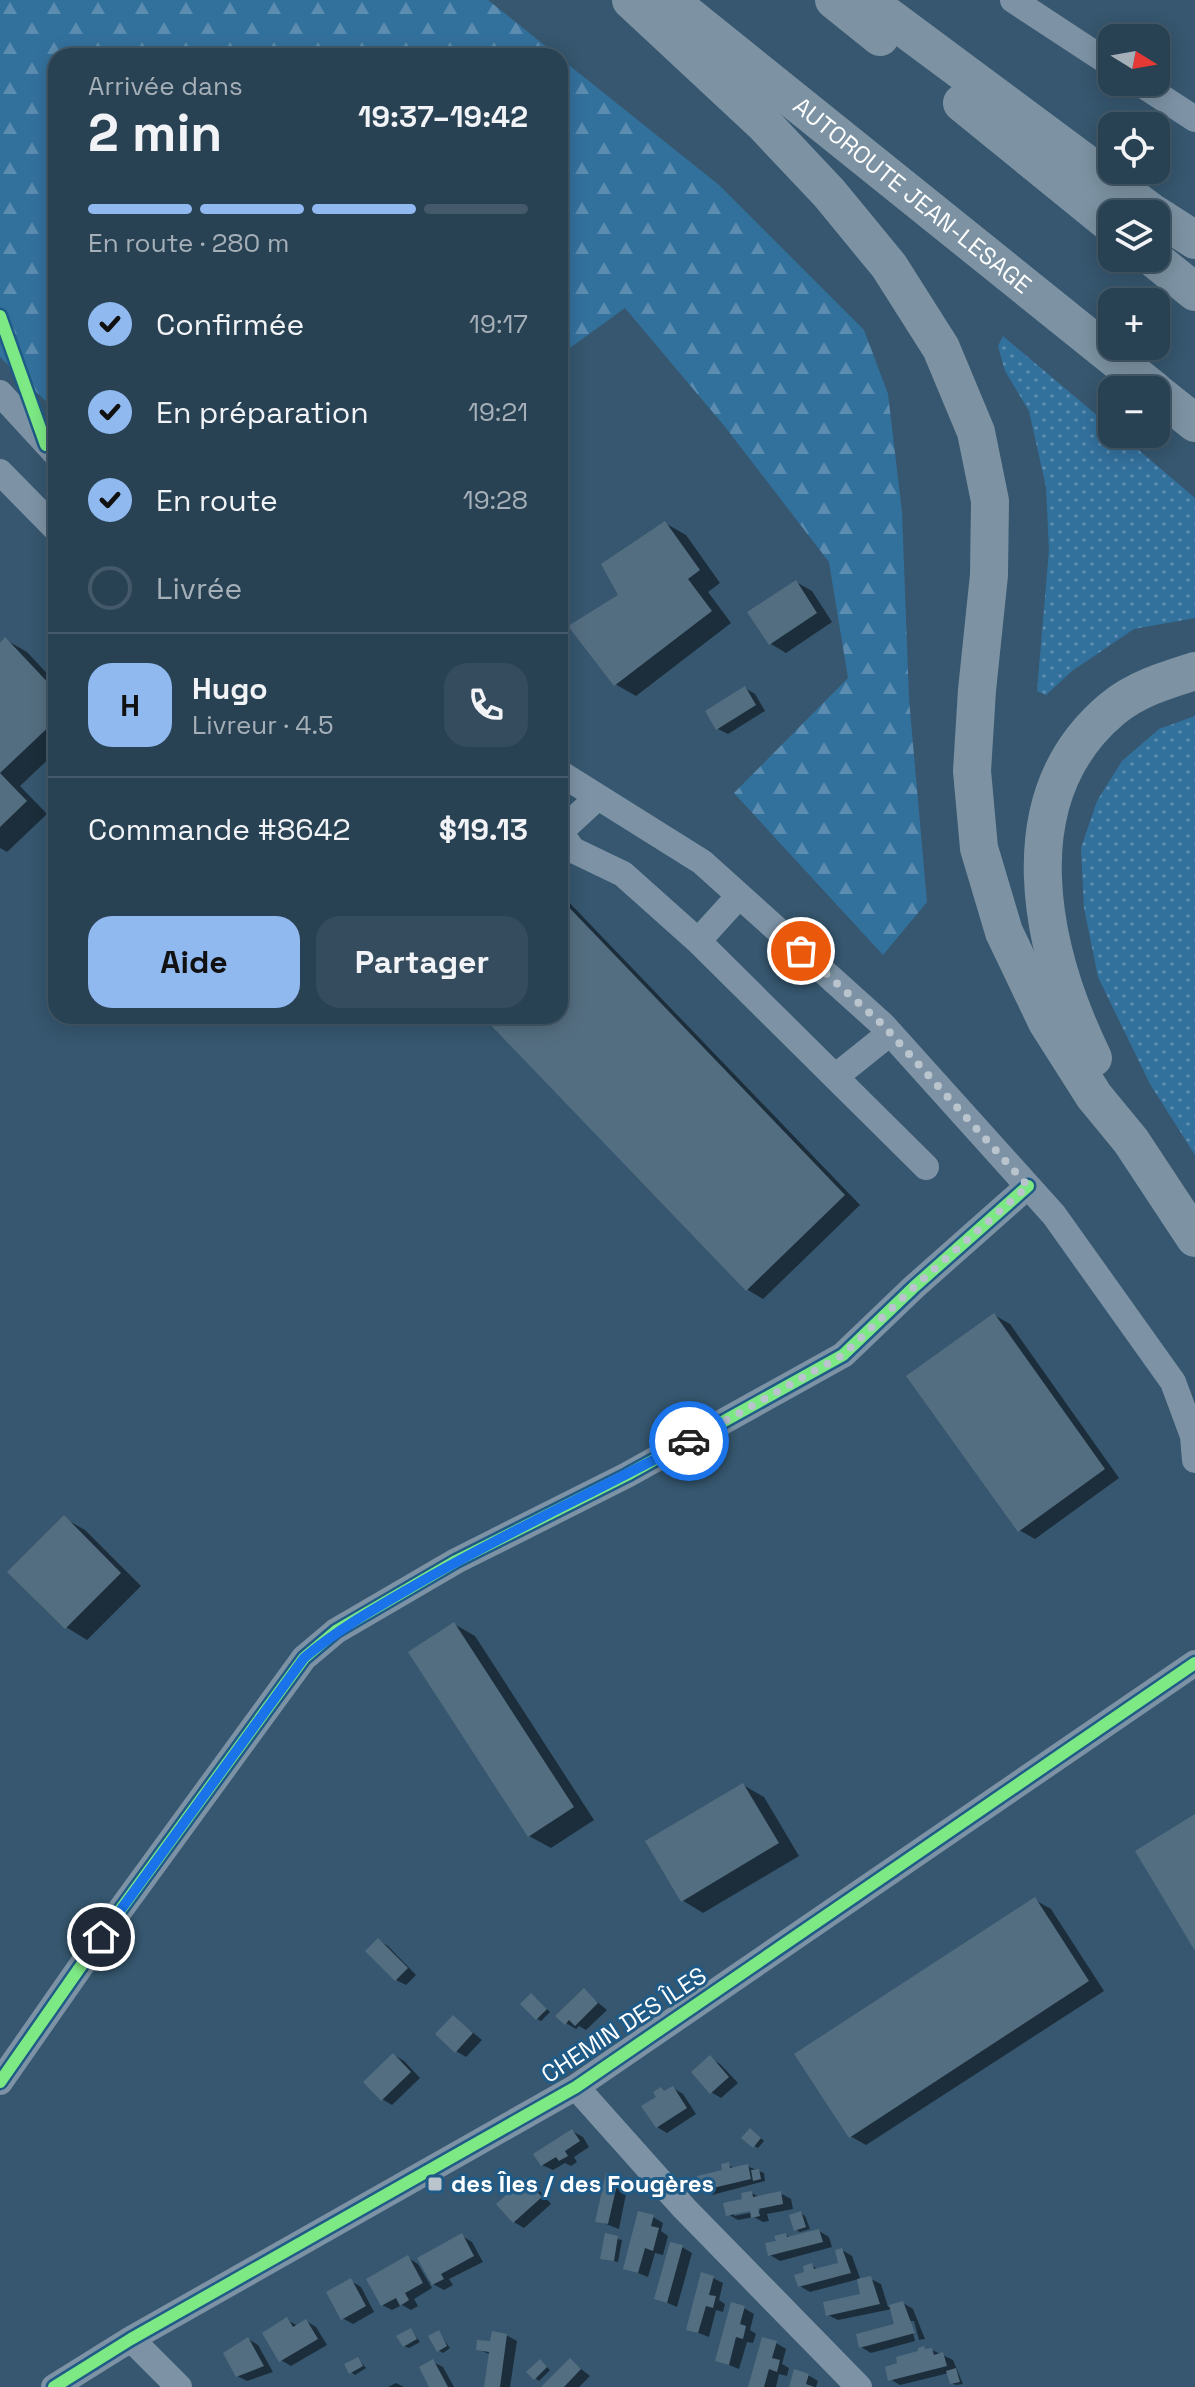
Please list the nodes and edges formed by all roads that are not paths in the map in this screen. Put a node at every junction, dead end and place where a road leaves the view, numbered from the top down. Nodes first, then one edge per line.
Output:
1 (631, 0) edge
2 (669, 0) edge
3 (834, 0) edge
4 (866, 0) edge
5 (1013, 0) edge
6 (1098, 56) edge
7 (1160, 96) edge
8 (1195, 119) edge
9 (1135, 200) edge
10 (1098, 214) edge
11 (1170, 224) edge
12 (1195, 240) edge
13 (1170, 272) edge
14 (1195, 292) edge
15 (1136, 376) edge
16 (0, 393) edge
17 (1170, 403) edge
18 (1195, 423) edge
19 (48, 445) edge
20 (0, 472) edge
21 (48, 521) edge
22 (1195, 671) edge
23 (568, 778) edge
24 (598, 797) junction
25 (568, 825) edge
26 (568, 843) edge
27 (739, 896) junction
28 (698, 941) junction
29 (890, 1033) junction
30 (835, 1077) junction
31 (1131, 1141) junction
32 (926, 1167) dead end
33 (1028, 1186) junction
34 (1195, 1238) edge
35 (1195, 1460) edge
36 (1195, 1663) edge
37 (0, 2082) edge
38 (576, 2087) junction
39 (131, 2339) junction
40 (54, 2387) edge
41 (179, 2387) edge
42 (859, 2387) edge

1 - 31 highway
2 - 15 highway, AUTOROUTE JEAN-LESAGE
3 - 10 highway
4 - 9 highway
5 - 6 street
7 - 8 street
11 - 12 highway
13 - 14 highway
16 - 19 street
17 - 18 highway, AUTOROUTE JEAN-LESAGE
20 - 21 street
22 - 31 highway
23 - 24 street
24 - 25 street
24 - 27 street
26 - 28 street
27 - 28 street
27 - 29 street
28 - 30 street
29 - 30 street
29 - 33 street
30 - 32 street
31 - 34 highway
33 - 35 street
33 - 37 street
36 - 38 street, CHEMIN DES ÎLES
38 - 39 street, CHEMIN DES ÎLES
38 - 42 street
39 - 40 street, CHEMIN DES ÎLES
39 - 41 street

